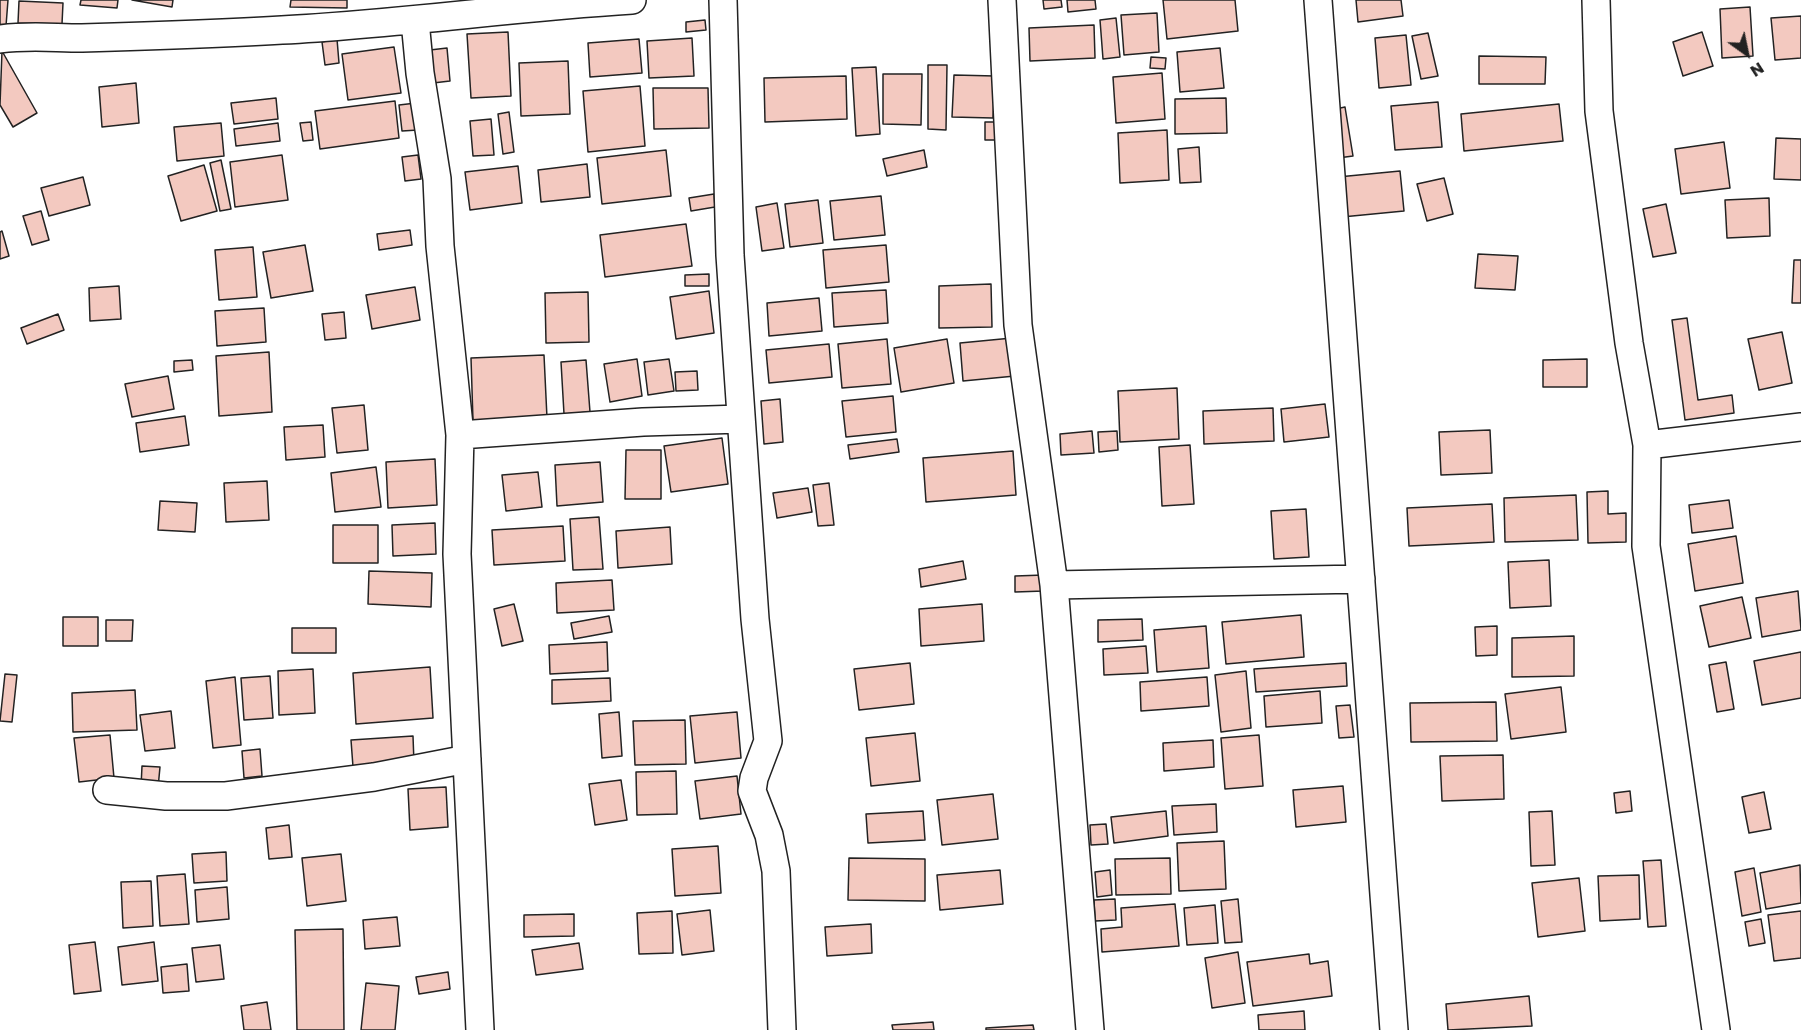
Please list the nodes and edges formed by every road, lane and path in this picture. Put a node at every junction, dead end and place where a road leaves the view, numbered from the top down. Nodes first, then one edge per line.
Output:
1 (632, 0) edge
2 (723, 0) edge
3 (1002, 0) edge
4 (1318, 0) edge
5 (1596, 0) edge
6 (493, 7) edge
7 (415, 21) junction
8 (0, 39) edge
9 (741, 419) junction
10 (1801, 428) edge
11 (460, 435) junction
12 (1647, 445) junction
13 (1361, 579) junction
14 (1054, 585) junction
15 (467, 759) junction
16 (107, 790) dead end
17 (480, 1030) edge
18 (782, 1030) edge
19 (1090, 1030) edge
20 (1394, 1030) edge
21 (1716, 1030) edge

1 - 6 street
2 - 9 street
3 - 14 street
4 - 13 street
5 - 12 street
6 - 7 street
7 - 8 street
7 - 11 street
9 - 11 street
9 - 18 street
10 - 12 street
11 - 15 street
12 - 21 street
13 - 14 street
13 - 20 street
14 - 19 street
15 - 16 street
15 - 17 street

